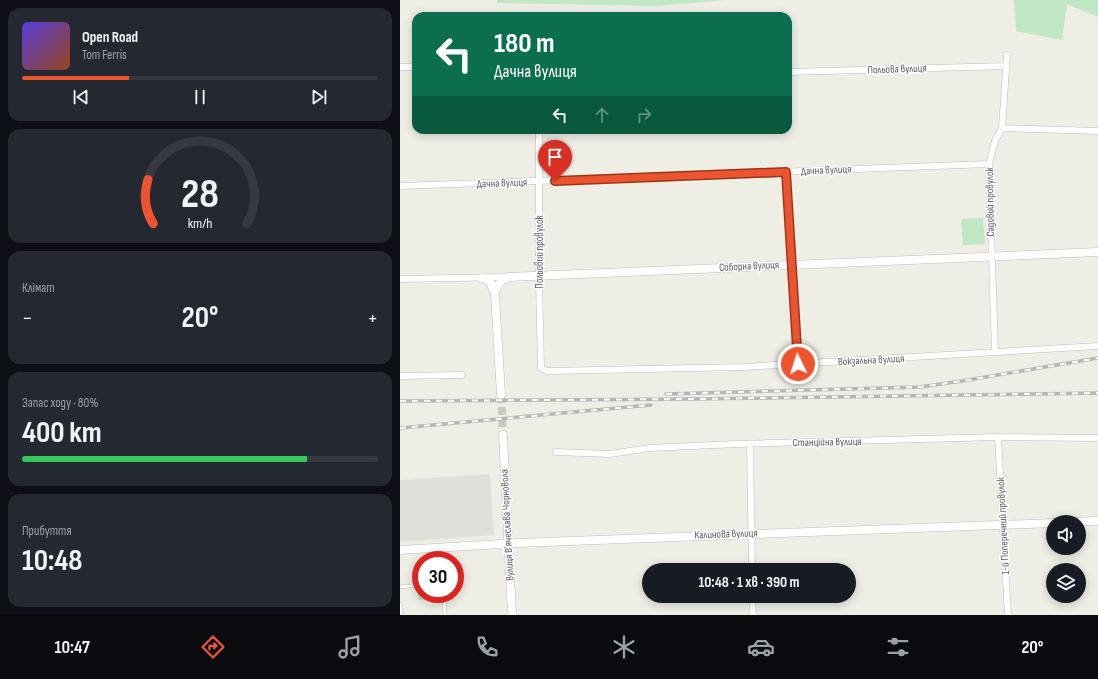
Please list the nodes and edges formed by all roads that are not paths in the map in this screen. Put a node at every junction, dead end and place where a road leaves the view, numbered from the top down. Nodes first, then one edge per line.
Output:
1 (1007, 55) dead end
2 (1006, 66) junction
3 (400, 67) edge
4 (412, 67) edge
5 (792, 72) edge
6 (1002, 128) junction
7 (1098, 132) edge
8 (538, 134) edge
9 (989, 164) junction
10 (786, 172) junction
11 (539, 182) junction
12 (400, 186) edge
13 (1098, 252) edge
14 (991, 256) junction
15 (792, 264) junction
16 (539, 276) junction
17 (508, 277) junction
18 (482, 278) junction
19 (400, 279) edge
20 (495, 294) junction
21 (1098, 346) edge
22 (995, 352) junction
23 (798, 364) junction
24 (547, 371) joint
25 (462, 375) dead end
26 (400, 376) edge
27 (501, 395) tunnel mouth
28 (503, 435) tunnel mouth
29 (998, 437) junction
30 (1098, 438) edge
31 (750, 444) junction
32 (556, 452) dead end
33 (1086, 521) edge
34 (1098, 521) edge
35 (1046, 523) edge
36 (1004, 524) junction
37 (751, 533) junction
38 (508, 544) junction
39 (400, 550) edge
40 (752, 563) edge
41 (412, 586) edge
42 (400, 587) edge
43 (444, 603) edge
44 (752, 603) edge
45 (400, 604) edge
46 (401, 615) edge
47 (445, 615) edge
48 (512, 615) edge
49 (753, 615) edge
50 (1008, 615) edge

1 - 2 street, Садовий провулок
2 - 5 street, Польова вулиця
2 - 6 street, Садовий провулок
3 - 4 street
6 - 7 street
6 - 9 street, Садовий провулок
8 - 11 street, Польовий провулок
9 - 10 street, Дачна вулиця
9 - 14 street, Садовий провулок
10 - 11 street, Дачна вулиця
10 - 15 street
11 - 12 street, Дачна вулиця
11 - 16 street, Польовий провулок
13 - 14 street, Соборна вулиця
14 - 15 street, Соборна вулиця
14 - 22 street, Садовий провулок
15 - 16 street, Соборна вулиця
15 - 23 street
16 - 17 street, Соборна вулиця
16 - 24 street, Польовий провулок
17 - 18 street, Соборна вулиця
17 - 20 street
18 - 19 street, Соборна вулиця
18 - 20 street
20 - 27 street
21 - 22 street, Вокзальна вулиця
22 - 23 street, Вокзальна вулиця
23 - 24 street, Вокзальна вулиця
25 - 26 street
28 - 38 street, вулиця Вʼячеслава Чорновола
29 - 30 street, Станційна вулиця
29 - 31 street, Станційна вулиця
29 - 36 street, 1-й Поперечний провулок
31 - 32 street, Станційна вулиця
31 - 37 street
33 - 34 street
35 - 36 street, Калинова вулиця
36 - 37 street, Калинова вулиця
36 - 50 street, 1-й Поперечний провулок
37 - 38 street, Калинова вулиця
37 - 40 street
38 - 39 street, Калинова вулиця
38 - 48 street, вулиця Вʼячеслава Чорновола
41 - 42 lane
43 - 47 lane
44 - 49 street
45 - 46 lane

